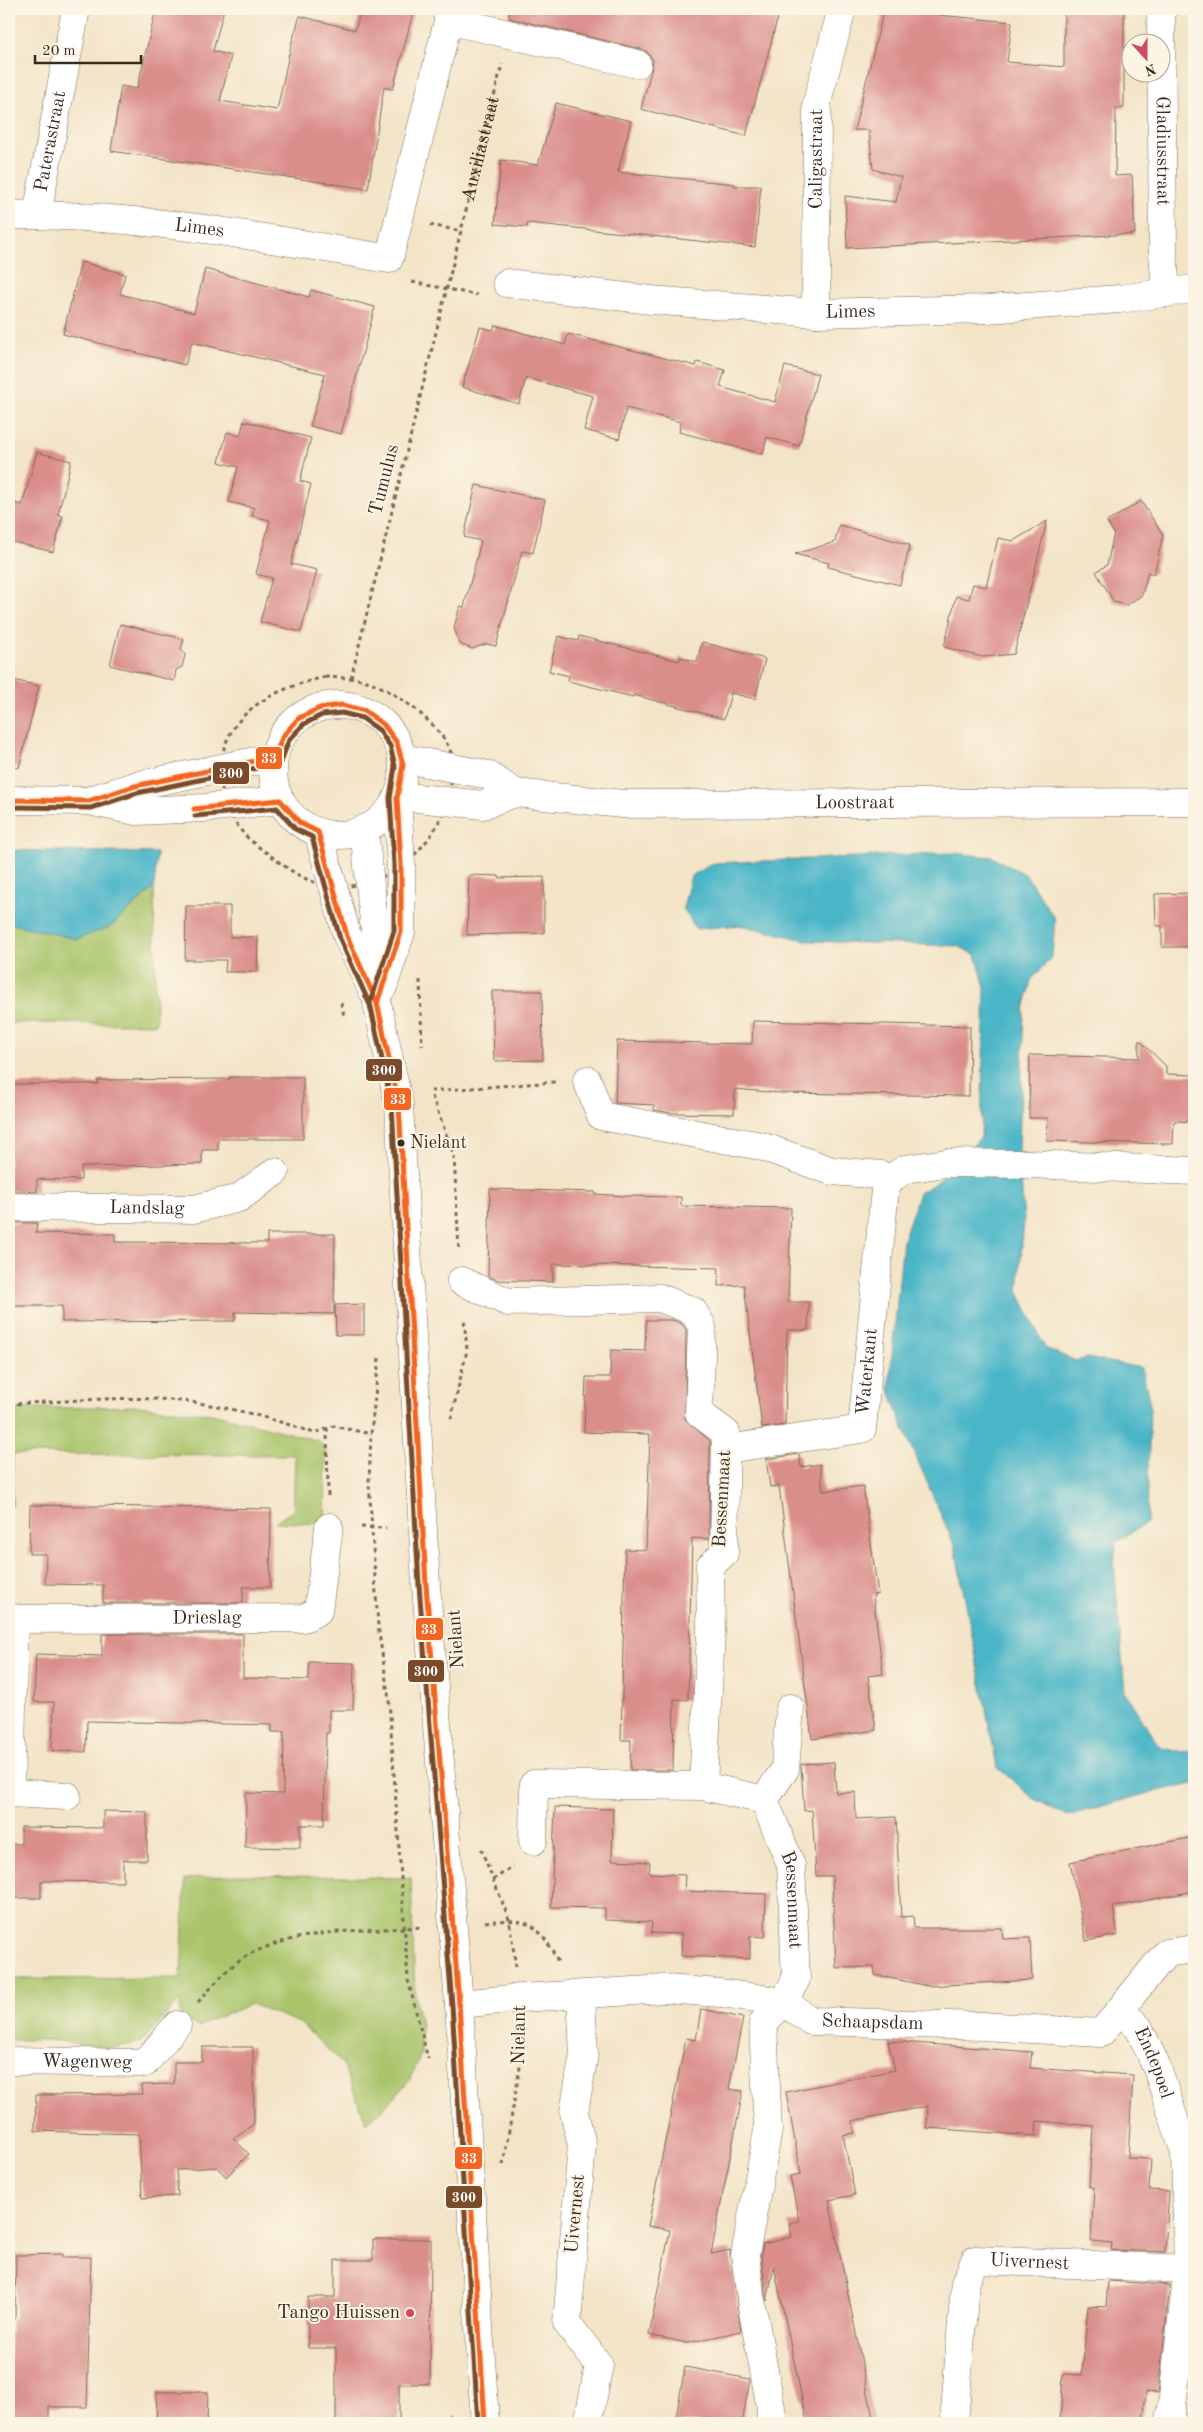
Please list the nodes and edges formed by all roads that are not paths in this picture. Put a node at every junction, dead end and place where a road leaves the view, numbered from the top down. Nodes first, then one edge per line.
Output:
1 (76, 9) edge
2 (842, 9) edge
3 (1161, 9) edge
4 (450, 14) edge
5 (637, 64) dead end
6 (9, 214) edge
7 (37, 214) junction
8 (506, 284) dead end
9 (1194, 290) edge
10 (1166, 293) junction
11 (816, 313) junction
12 (274, 757) junction
13 (402, 758) junction
14 (515, 793) junction
15 (397, 797) junction
16 (9, 800) edge
17 (280, 800) junction
18 (89, 801) junction
19 (1194, 802) edge
20 (364, 829) junction
21 (318, 832) junction
22 (377, 1003) junction
23 (587, 1080) road end
24 (1194, 1171) edge
25 (274, 1172) dead end
26 (891, 1179) junction
27 (9, 1207) edge
28 (461, 1281) road end
29 (726, 1449) junction
30 (328, 1526) dead end
31 (11, 1619) edge
32 (790, 1708) dead end
33 (703, 1786) junction
34 (9, 1793) edge
35 (67, 1796) dead end
36 (764, 1800) junction
37 (533, 1841) dead end
38 (1194, 1949) edge
39 (581, 1996) junction
40 (784, 2002) junction
41 (459, 2004) junction
42 (1120, 2010) junction
43 (177, 2025) road end
44 (9, 2061) edge
45 (1189, 2151) edge
46 (1188, 2269) junction
47 (485, 2423) edge
48 (588, 2423) edge
49 (771, 2423) edge
50 (954, 2423) edge
51 (1170, 2423) edge

1 - 7 street, Paterastraat
2 - 11 street, Caligastraat
3 - 10 street, Gladiusstraat
4 - 5 street
4 - 7 street, Limes
6 - 7 street, Limes
8 - 11 street, Limes
9 - 10 street, Limes
10 - 11 street, Limes
12 - 13 street
12 - 17 street
12 - 18 street
13 - 14 street, Loostraat
13 - 15 street
14 - 15 street, Loostraat
14 - 19 street, Loostraat
15 - 20 street
15 - 22 street
16 - 18 street
17 - 18 street
17 - 21 street
20 - 21 street
20 - 22 street, Nielant
21 - 22 street, Nielant
22 - 41 street, Nielant
23 - 26 street
24 - 26 street
25 - 27 street, Landslag
26 - 29 street, Waterkant
28 - 29 street, Bessenmaat
29 - 33 street, Bessenmaat
30 - 31 street, Drieslag
31 - 34 street
32 - 36 street
33 - 36 street
33 - 37 street
34 - 35 street
36 - 40 street, Bessenmaat
38 - 42 street, Schaapsdam
39 - 40 street, Schaapsdam
39 - 41 street, Schaapsdam
39 - 48 street, Uivernest
40 - 42 street, Schaapsdam
40 - 49 street
41 - 47 street, Nielant
42 - 45 street, Endepoel
43 - 44 street, Wagenweg
45 - 46 street, Endepoel
46 - 50 street, Uivernest
46 - 51 street, Endepoel

